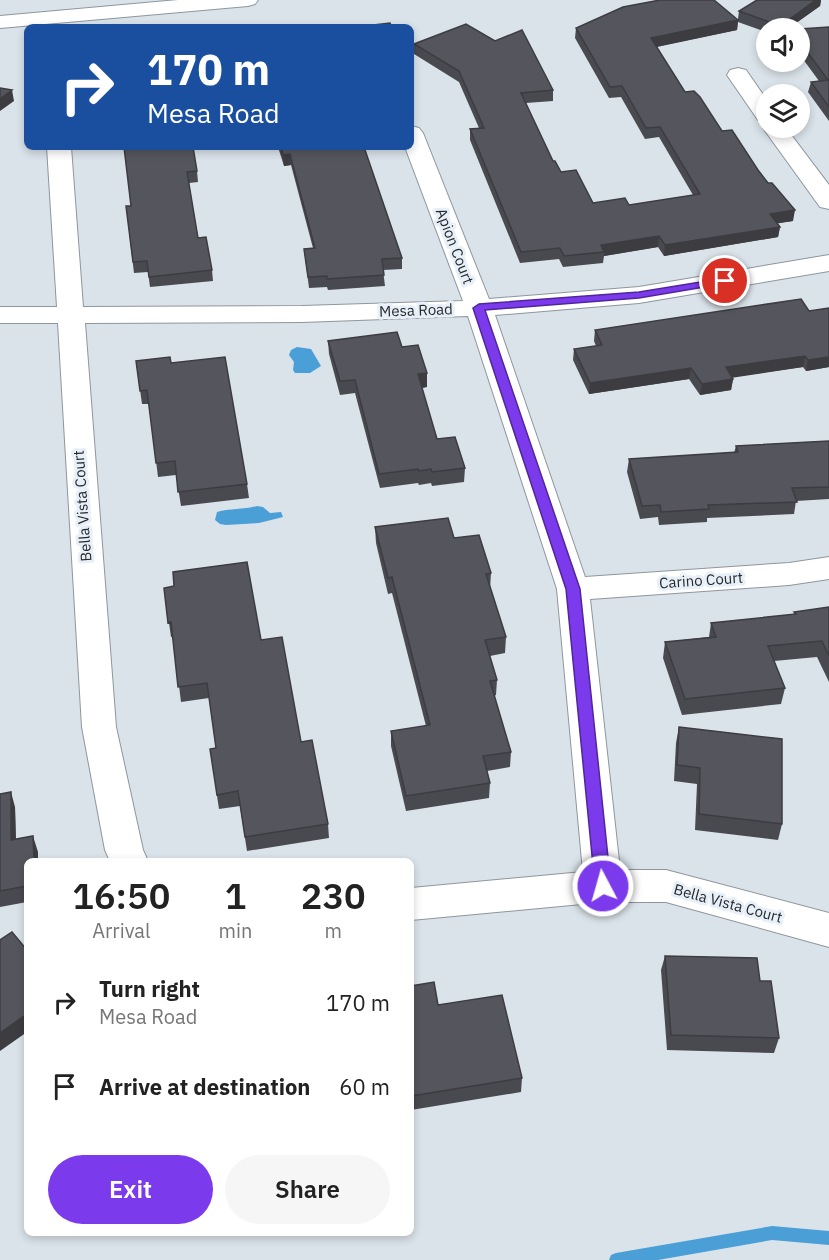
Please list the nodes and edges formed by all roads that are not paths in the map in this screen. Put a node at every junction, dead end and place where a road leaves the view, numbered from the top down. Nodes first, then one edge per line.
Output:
1 (248, 0) edge
2 (0, 22) edge
3 (738, 75) dead end
4 (756, 101) edge
5 (783, 138) edge
6 (414, 141) edge
7 (59, 150) edge
8 (829, 202) edge
9 (829, 263) edge
10 (479, 308) junction
11 (0, 315) edge
12 (69, 315) junction
13 (829, 568) edge
14 (573, 589) junction
15 (128, 858) edge
16 (603, 886) junction
17 (414, 904) edge
18 (829, 930) edge

1 - 2 main road
3 - 4 main road
5 - 8 main road
6 - 10 main road, Apion Court
7 - 12 main road, Bella Vista Court
9 - 10 main road, Mesa Road
10 - 12 main road, Mesa Road
10 - 14 main road, Apion Court
11 - 12 main road, Mesa Road
12 - 15 main road, Bella Vista Court
13 - 14 main road, Carino Court
14 - 16 main road, Apion Court
16 - 17 main road, Bella Vista Court
16 - 18 main road, Bella Vista Court

